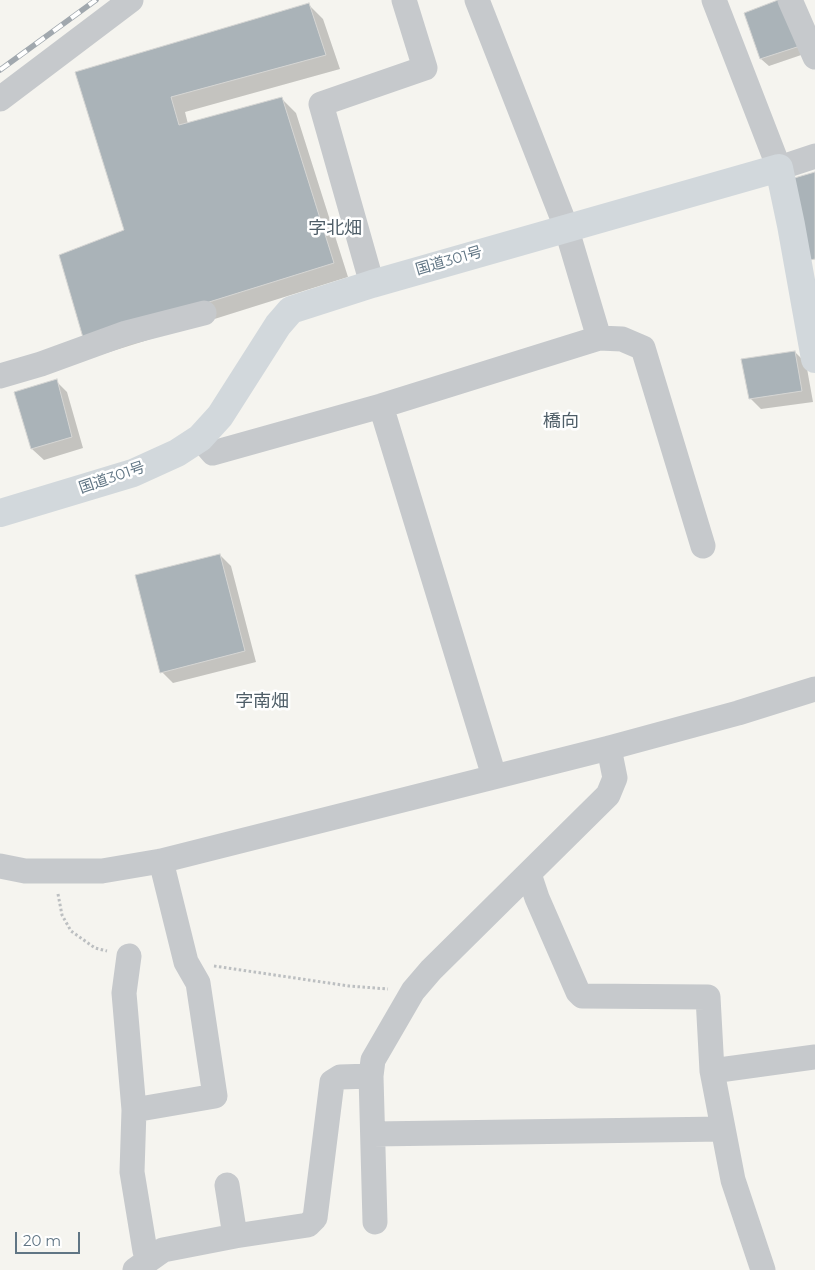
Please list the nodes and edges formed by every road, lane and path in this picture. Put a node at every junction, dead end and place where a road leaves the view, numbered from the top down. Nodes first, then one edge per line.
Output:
1 (132, 0) edge
2 (404, 0) edge
3 (477, 0) edge
4 (714, 0) edge
5 (790, 0) edge
6 (815, 57) edge
7 (0, 99) edge
8 (815, 156) edge
9 (779, 168) junction
10 (566, 227) junction
11 (372, 284) junction
12 (204, 313) dead end
13 (599, 338) junction
14 (815, 359) edge
15 (0, 376) edge
16 (381, 406) junction
17 (200, 438) junction
18 (0, 513) edge
19 (703, 546) dead end
20 (815, 689) edge
21 (608, 748) junction
22 (494, 776) junction
23 (161, 861) junction
24 (0, 866) edge
25 (529, 874) junction
26 (129, 956) dead end
27 (815, 1057) edge
28 (712, 1072) junction
29 (371, 1076) junction
30 (134, 1110) junction
31 (723, 1129) junction
32 (373, 1134) junction
33 (227, 1184) dead end
34 (375, 1222) dead end
35 (235, 1236) junction
36 (142, 1264) edge
37 (763, 1270) edge

1 - 7 street
2 - 11 street
3 - 10 street
4 - 9 street
5 - 6 street
8 - 9 street
9 - 10 highway, 国道301号
9 - 14 highway
10 - 11 highway, 国道301号
10 - 13 street
11 - 17 highway, 国道301号
12 - 15 street
13 - 16 street
13 - 19 street
16 - 17 street
16 - 22 street
17 - 18 highway, 国道301号
20 - 21 street
21 - 22 street
21 - 25 street
22 - 23 street
23 - 24 street
23 - 30 street
25 - 28 street
25 - 29 street
26 - 30 street
27 - 28 street
28 - 31 street
29 - 32 street
29 - 35 street
30 - 36 street
31 - 32 street
31 - 37 street
32 - 34 street
33 - 35 street
35 - 36 street

